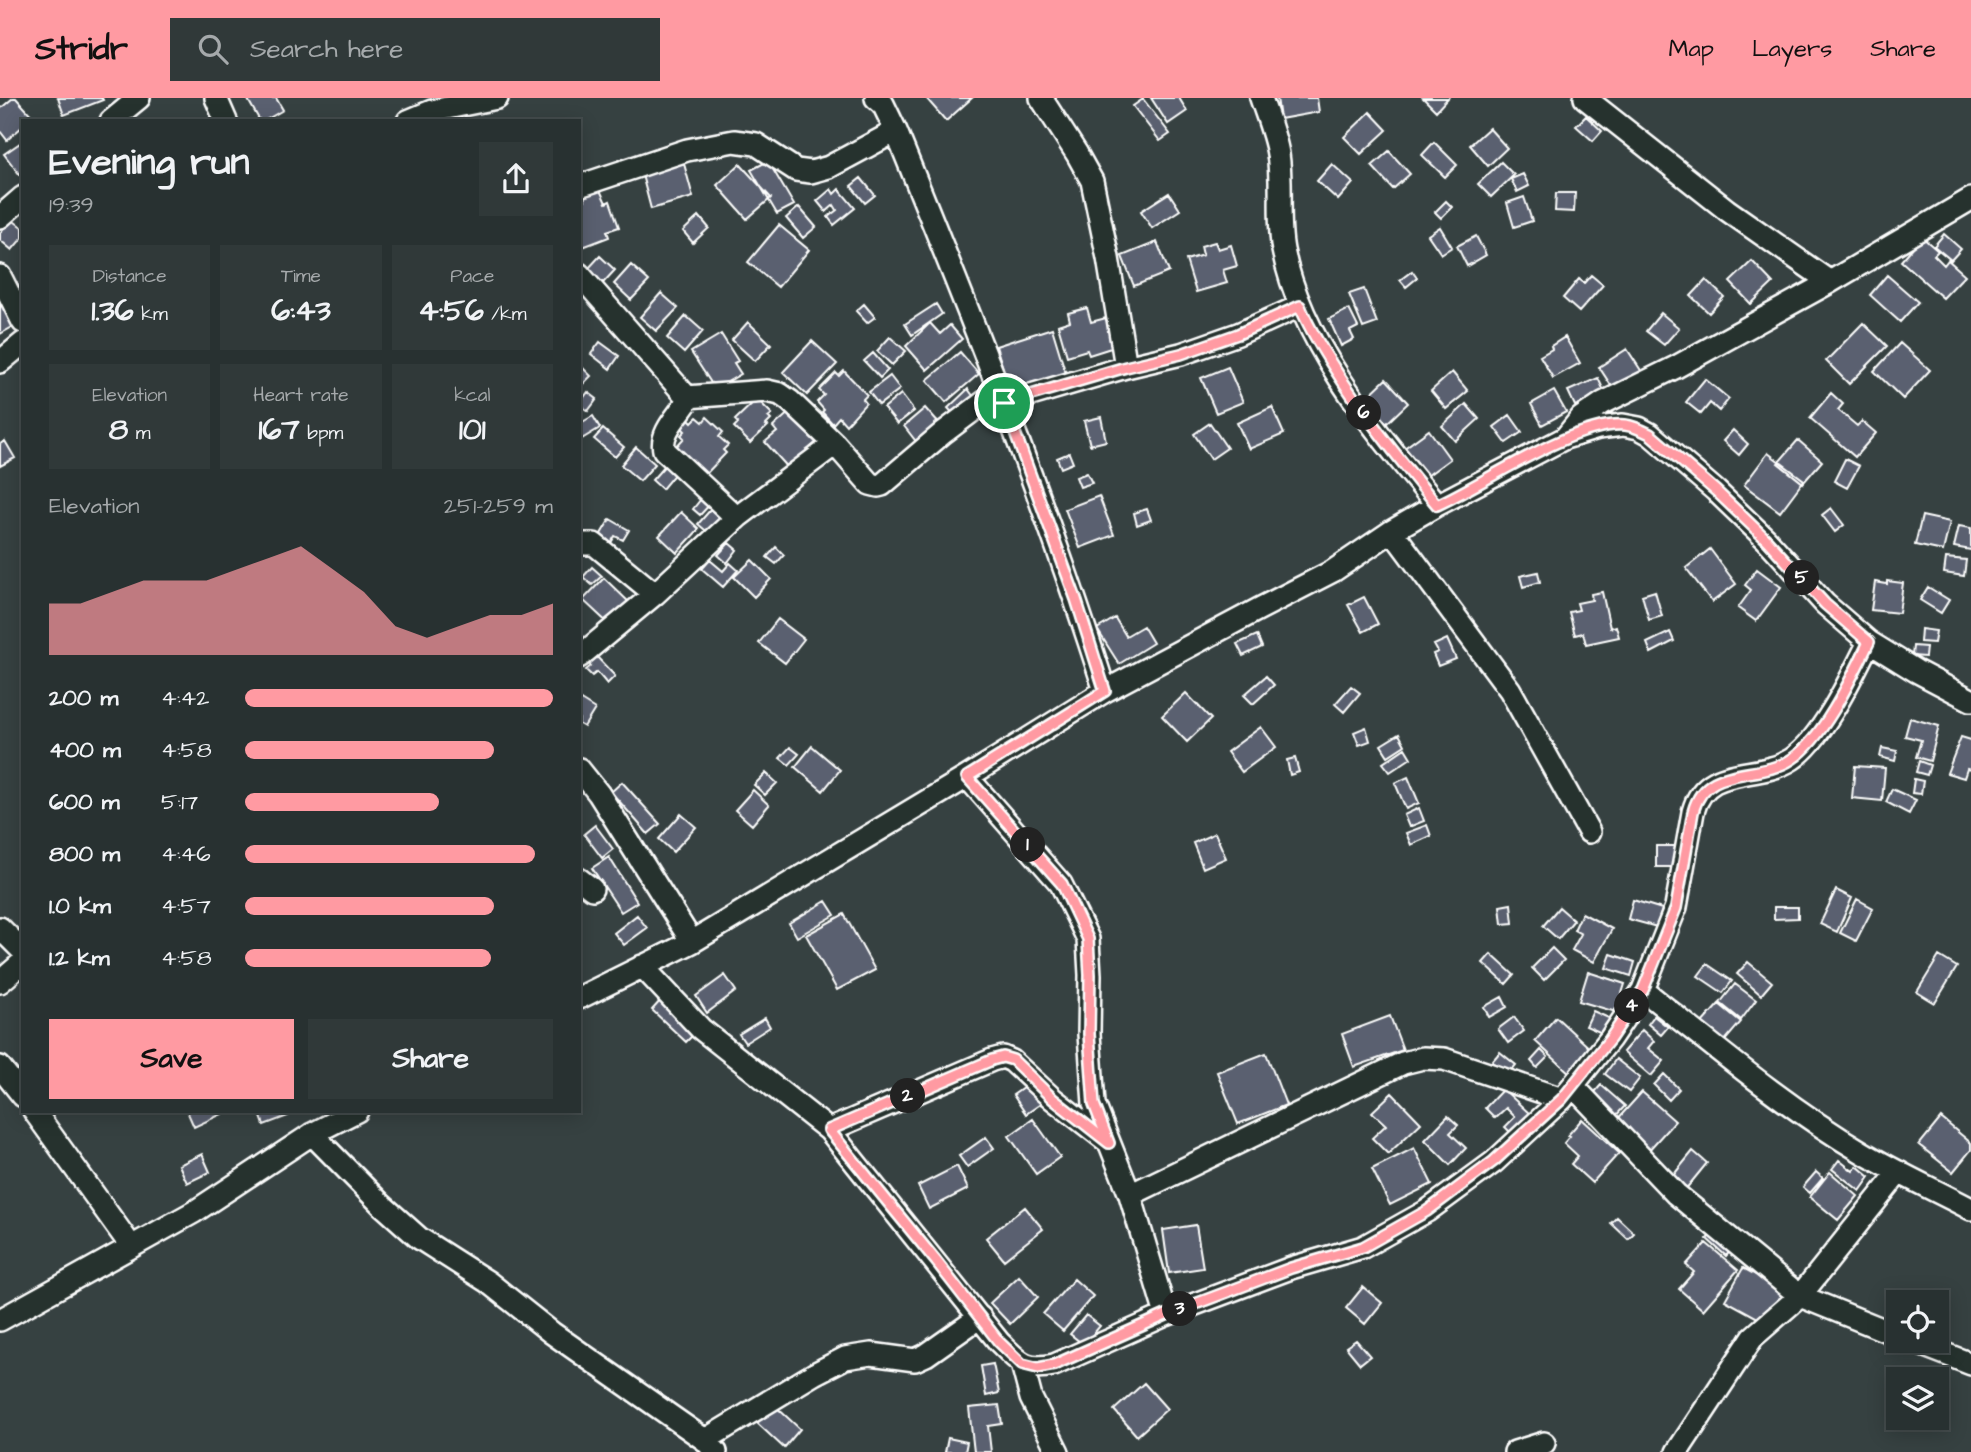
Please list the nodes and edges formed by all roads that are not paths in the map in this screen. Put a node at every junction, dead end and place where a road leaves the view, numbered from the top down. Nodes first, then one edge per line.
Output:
1 (139, 98) edge
2 (216, 98) edge
3 (497, 98) edge
4 (876, 98) edge
5 (1041, 98) edge
6 (1261, 98) edge
7 (1585, 98) edge
8 (113, 119) edge
9 (225, 119) edge
10 (413, 119) edge
11 (896, 131) junction
12 (581, 185) edge
13 (21, 199) edge
14 (1971, 199) edge
15 (0, 216) edge
16 (0, 276) edge
17 (581, 276) edge
18 (1830, 282) junction
19 (1300, 306) junction
20 (21, 318) edge
21 (21, 345) edge
22 (0, 362) edge
23 (1126, 367) junction
24 (687, 397) junction
25 (1001, 397) junction
26 (1565, 438) junction
27 (835, 444) junction
28 (1437, 505) junction
29 (737, 518) junction
30 (1392, 531) junction
31 (581, 544) edge
32 (655, 594) junction
33 (1869, 642) junction
34 (581, 655) edge
35 (1105, 691) junction
36 (1971, 700) edge
37 (581, 772) edge
38 (967, 777) junction
39 (1589, 832) dead end
40 (0, 928) edge
41 (692, 942) junction
42 (21, 949) edge
43 (21, 964) edge
44 (642, 966) junction
45 (0, 982) edge
46 (1643, 990) junction
47 (581, 997) edge
48 (0, 1067) edge
49 (21, 1093) edge
50 (1568, 1093) junction
51 (35, 1113) edge
52 (353, 1113) edge
53 (829, 1130) junction
54 (312, 1134) junction
55 (1109, 1143) junction
56 (1899, 1172) junction
57 (1130, 1195) junction
58 (1971, 1209) edge
59 (131, 1246) junction
60 (1800, 1296) junction
61 (1166, 1315) junction
62 (980, 1317) junction
63 (0, 1320) edge
64 (1886, 1331) edge
65 (1943, 1353) edge
66 (1022, 1364) junction
67 (1971, 1364) edge
68 (1544, 1443) dead end
69 (711, 1446) edge
70 (1058, 1452) edge
71 (1515, 1452) edge
72 (1677, 1452) edge

1 - 8 street
2 - 9 street
3 - 10 street
4 - 11 street
5 - 23 street
6 - 19 street
7 - 18 street
11 - 12 street
11 - 25 street
13 - 15 street
14 - 18 street
16 - 20 street
17 - 24 street
18 - 26 street
19 - 23 street
19 - 28 street
21 - 22 street
23 - 25 street
24 - 27 street
24 - 29 street
25 - 27 street
25 - 35 street
26 - 28 street
26 - 33 street
27 - 29 street
28 - 30 street
29 - 32 street
30 - 35 street
30 - 39 street
31 - 32 street
32 - 34 street
33 - 36 street
33 - 46 street
35 - 38 street
37 - 41 street
38 - 41 street
38 - 55 street
40 - 42 street
41 - 44 street
43 - 45 street
44 - 47 street
44 - 53 street
46 - 50 street
46 - 56 street
48 - 49 street
50 - 57 street
50 - 60 street
50 - 61 street
51 - 59 street
52 - 54 street
53 - 55 street
53 - 62 street
54 - 59 street
54 - 69 street
55 - 57 street
56 - 58 street
56 - 60 street
57 - 61 street
59 - 63 street
60 - 64 street
60 - 72 street
61 - 66 street
62 - 66 street
62 - 69 street
65 - 67 street
66 - 70 street
68 - 71 street

